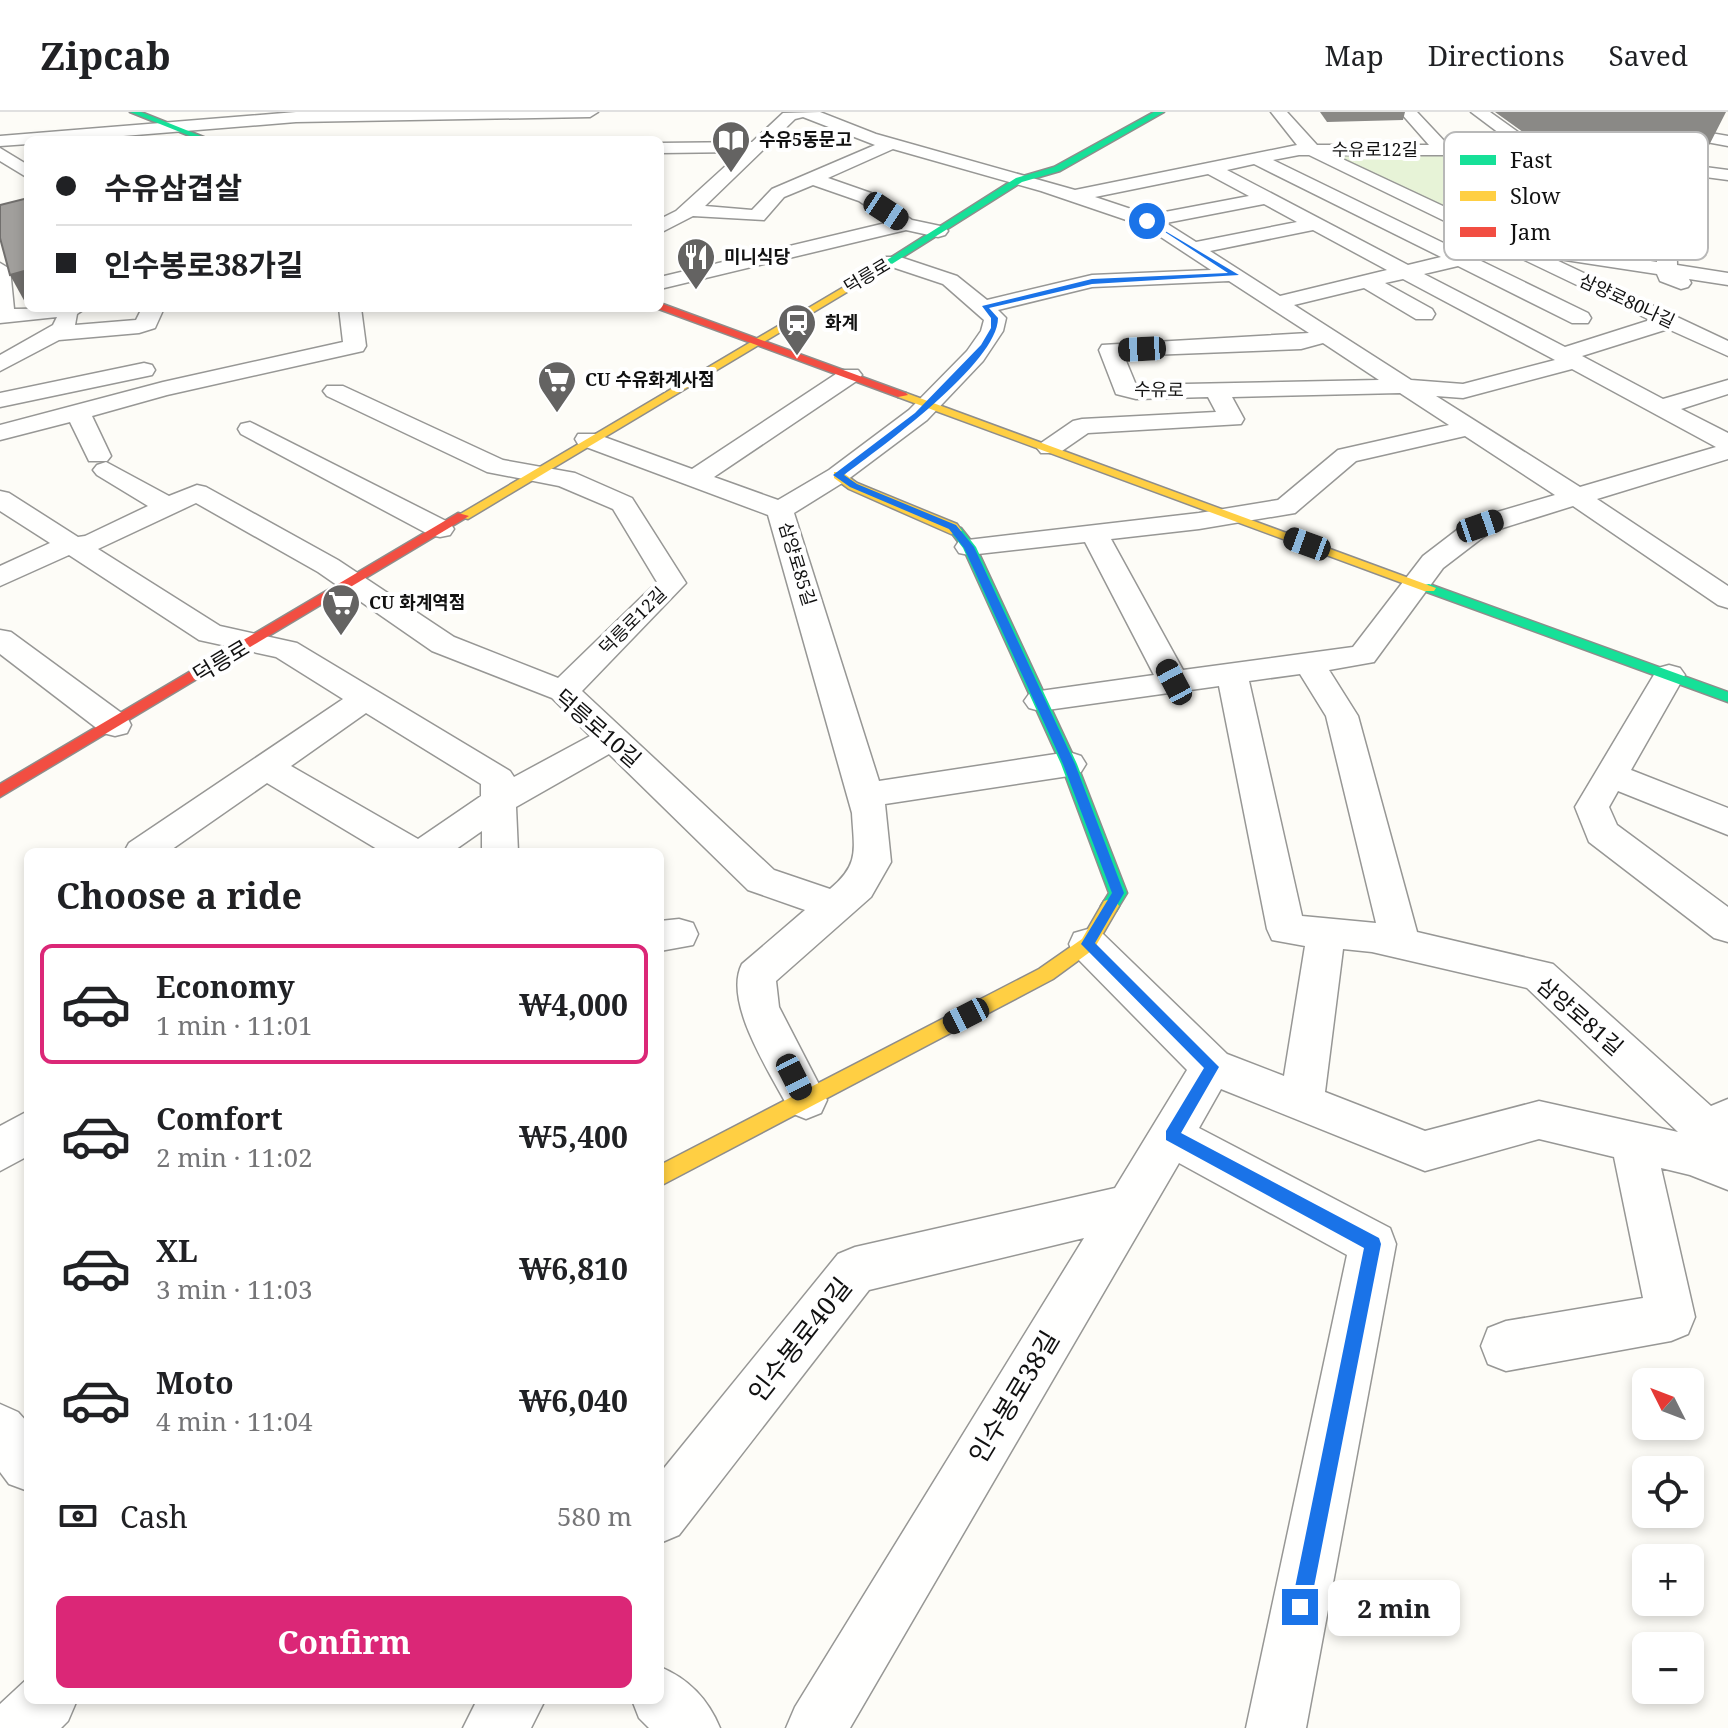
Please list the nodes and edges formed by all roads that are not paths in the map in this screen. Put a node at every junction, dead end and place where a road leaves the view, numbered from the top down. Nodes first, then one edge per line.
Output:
1 (134, 112) edge
2 (244, 112) edge
3 (487, 112) edge
4 (551, 112) edge
5 (590, 112) edge
6 (804, 112) edge
7 (1128, 112) edge
8 (1160, 112) edge
9 (1279, 112) edge
10 (1408, 112) edge
11 (1479, 112) edge
12 (393, 113) edge
13 (220, 114) edge
14 (42, 119) dead end
15 (447, 120) edge
16 (168, 126) junction
17 (1644, 127) dead end
18 (1728, 129) edge
19 (0, 130) edge
20 (1506, 132) edge
21 (1662, 132) edge
22 (84, 136) edge
23 (196, 136) edge
24 (24, 140) edge
25 (0, 141) edge
26 (1728, 141) edge
27 (891, 144) junction
28 (1714, 146) edge
29 (707, 147) junction
30 (758, 147) junction
31 (664, 148) edge
32 (1311, 150) junction
33 (1443, 150) joint
34 (1257, 159) junction
35 (853, 160) junction
36 (664, 167) edge
37 (879, 167) dead end
38 (1210, 168) junction
39 (1708, 172) edge
40 (1728, 175) edge
41 (811, 178) junction
42 (1019, 180) junction
43 (1393, 189) junction
44 (857, 194) junction
45 (1074, 196) junction
46 (772, 198) junction
47 (1267, 198) junction
48 (1342, 200) junction
49 (830, 201) dead end
50 (792, 205) dead end
51 (689, 210) junction
52 (1292, 211) junction
53 (1444, 213) edge
54 (1147, 221) junction
55 (664, 222) edge
56 (664, 224) edge
57 (906, 224) junction
58 (1315, 224) junction
59 (938, 231) junction
60 (691, 234) dead end
61 (1193, 249) junction
62 (1444, 251) edge
63 (1450, 260) edge
64 (1462, 260) edge
65 (1543, 260) edge
66 (1603, 260) edge
67 (1668, 260) edge
68 (893, 261) junction
69 (1667, 270) junction
70 (1405, 271) junction
71 (1235, 275) junction
72 (1728, 279) edge
73 (2, 280) edge
74 (1367, 281) junction
75 (664, 282) edge
76 (24, 283) edge
77 (1716, 297) dead end
78 (1277, 303) junction
79 (664, 307) edge
80 (984, 307) junction
81 (37, 312) edge
82 (71, 312) edge
83 (151, 312) edge
84 (351, 312) edge
85 (1424, 314) dead end
86 (1, 316) edge
87 (1580, 318) dead end
88 (1670, 321) junction
89 (52, 334) junction
90 (1325, 336) junction
91 (755, 341) junction
92 (1728, 349) edge
93 (240, 350) dead end
94 (1566, 357) junction
95 (0, 364) edge
96 (850, 375) junction
97 (1403, 386) junction
98 (1728, 387) edge
99 (1216, 390) junction
100 (335, 391) dead end
101 (0, 400) edge
102 (927, 402) junction
103 (1661, 407) junction
104 (78, 412) junction
105 (1468, 428) junction
106 (250, 429) dead end
107 (0, 433) edge
108 (587, 439) junction
109 (1728, 443) edge
110 (1050, 448) junction
111 (1728, 451) edge
112 (531, 474) junction
113 (838, 475) junction
114 (694, 479) junction
115 (1577, 497) junction
116 (0, 499) edge
117 (168, 507) junction
118 (780, 510) junction
119 (1230, 516) junction
120 (440, 529) junction
121 (1094, 533) junction
122 (76, 546) junction
123 (969, 547) junction
124 (0, 577) edge
125 (351, 582) junction
126 (1419, 585) junction
127 (1728, 599) edge
128 (0, 639) edge
129 (252, 642) junction
130 (1309, 663) junction
131 (1232, 674) junction
132 (1669, 675) junction
133 (1174, 682) junction
134 (563, 691) junction
135 (1728, 697) edge
136 (365, 699) junction
137 (1040, 701) junction
138 (115, 725) junction
139 (612, 738) junction
140 (1069, 764) junction
141 (266, 767) junction
142 (1611, 775) junction
143 (0, 791) edge
144 (865, 795) junction
145 (499, 801) junction
146 (1728, 822) edge
147 (182, 842) edge
148 (158, 848) edge
149 (404, 848) edge
150 (432, 848) edge
151 (500, 848) edge
152 (824, 902) dead end
153 (1728, 927) edge
154 (1326, 933) junction
155 (1088, 944) junction
156 (1401, 944) junction
157 (1212, 1067) junction
158 (806, 1100) junction
159 (1302, 1102) junction
160 (24, 1134) edge
161 (1171, 1136) junction
162 (1633, 1142) junction
163 (1715, 1144) edge
164 (0, 1151) edge
165 (664, 1174) edge
166 (1128, 1206) junction
167 (1506, 1346) dead end
168 (0, 1430) edge
169 (24, 1460) edge
170 (664, 1511) edge
171 (664, 1701) edge
172 (43, 1704) edge
173 (512, 1704) edge
174 (18, 1728) edge
175 (493, 1728) edge
176 (690, 1728) edge
177 (816, 1728) edge
178 (1276, 1728) edge

1 - 16 main road
2 - 13 street
3 - 4 street
3 - 15 street
4 - 5 street
6 - 27 street, 수유로
6 - 30 street
7 - 42 main road, 덕릉로
8 - 42 main road, 덕릉로
9 - 32 street, 삼양로80나길
10 - 33 street
11 - 20 street
12 - 15 street
12 - 16 street
13 - 16 street
14 - 19 street
16 - 22 street
16 - 23 main road
17 - 21 street
18 - 28 street
24 - 25 street
26 - 28 street
27 - 35 street
27 - 42 street, 수유로
29 - 30 street
29 - 31 street
29 - 36 street
30 - 51 street
32 - 33 street, 수유로12길
32 - 34 street, 수유로12길
32 - 43 street, 삼양로80나길
34 - 38 street, 수유로12길
34 - 48 street
35 - 37 street
35 - 41 street
38 - 45 street, 수유로12길
38 - 47 street
39 - 40 street, 수유로12길
41 - 44 street
41 - 46 street
42 - 45 street, 수유로
42 - 59 main road, 덕릉로
43 - 48 street
43 - 53 street, 삼양로80나길
44 - 49 street
44 - 57 street
45 - 54 street, 수유로
46 - 50 street
46 - 51 street
47 - 52 street
47 - 54 street, 수유로
48 - 52 street
48 - 62 street
51 - 55 street
52 - 58 street
54 - 61 street, 수유로
56 - 60 street
57 - 59 street
57 - 75 street
58 - 61 street
58 - 70 street
59 - 68 main road, 덕릉로
61 - 71 street, 수유로
63 - 70 street
64 - 87 street
65 - 88 street, 삼양로80나길
66 - 69 street
67 - 69 street
68 - 80 street
68 - 91 main road, 덕릉로
69 - 72 street
69 - 77 street
70 - 74 street
70 - 94 street
71 - 78 street, 수유로
71 - 80 street
73 - 76 street
73 - 86 street
74 - 78 street
74 - 85 street
78 - 90 street, 수유로
79 - 91 main road
80 - 102 street, 삼양로85길
81 - 86 street
82 - 89 street
83 - 89 street
84 - 104 street
88 - 92 street, 삼양로80나길
88 - 94 street, 수유로
89 - 95 street
90 - 97 street, 수유로
90 - 99 street, 수유로
91 - 96 main road
91 - 108 main road, 덕릉로
93 - 101 street
94 - 97 street, 수유로
94 - 103 street
96 - 102 main road
96 - 114 street
97 - 99 street, 수유로
97 - 105 street, 수유로
98 - 103 street
99 - 110 street
100 - 112 street
102 - 110 main road
102 - 113 street, 삼양로85길
103 - 109 street
104 - 107 street
104 - 117 street
105 - 115 street, 수유로
105 - 119 street
106 - 120 street
108 - 112 main road, 덕릉로
108 - 114 street
110 - 119 main road
111 - 115 street
112 - 120 main road, 덕릉로
112 - 134 street, 덕릉로12길
113 - 118 street, 삼양로85길
113 - 123 main road
114 - 118 street
115 - 126 street
115 - 127 street, 수유로
116 - 122 street
117 - 122 street
117 - 125 street, 덕릉로10길
118 - 144 street, 삼양로85길
119 - 121 street
119 - 126 main road
120 - 125 main road, 덕릉로
121 - 123 street
121 - 133 street
122 - 124 street
122 - 129 street
123 - 137 main road
125 - 129 main road, 덕릉로
125 - 134 street, 덕릉로10길
126 - 130 street
126 - 132 main road
128 - 138 street
129 - 136 street
129 - 138 main road, 덕릉로
130 - 131 street
130 - 156 street
131 - 133 street
131 - 154 street, 삼양로81길
132 - 135 main road
132 - 142 street
133 - 137 street
134 - 139 street, 덕릉로10길
136 - 141 street
136 - 145 street
137 - 140 main road
138 - 143 main road, 덕릉로
139 - 145 street
139 - 152 street, 덕릉로10길
140 - 144 street
140 - 155 main road
141 - 147 street
141 - 149 street
142 - 146 street
142 - 153 street
144 - 158 street, 삼양로85길
145 - 150 street
145 - 151 street
147 - 148 street
154 - 156 street, 삼양로81길
154 - 159 street
155 - 157 street, 삼양로81길
155 - 158 main road
156 - 163 street, 삼양로81길
157 - 159 street, 삼양로81길
157 - 161 street, 인수봉로38길
158 - 165 main road
159 - 162 street, 삼양로81길
160 - 164 street
161 - 166 street, 인수봉로38길
161 - 178 street
162 - 163 street, 삼양로81길
162 - 167 street
166 - 170 street, 인수봉로40길
166 - 177 street, 인수봉로38길
168 - 169 street
171 - 176 street
172 - 174 street
173 - 175 street

